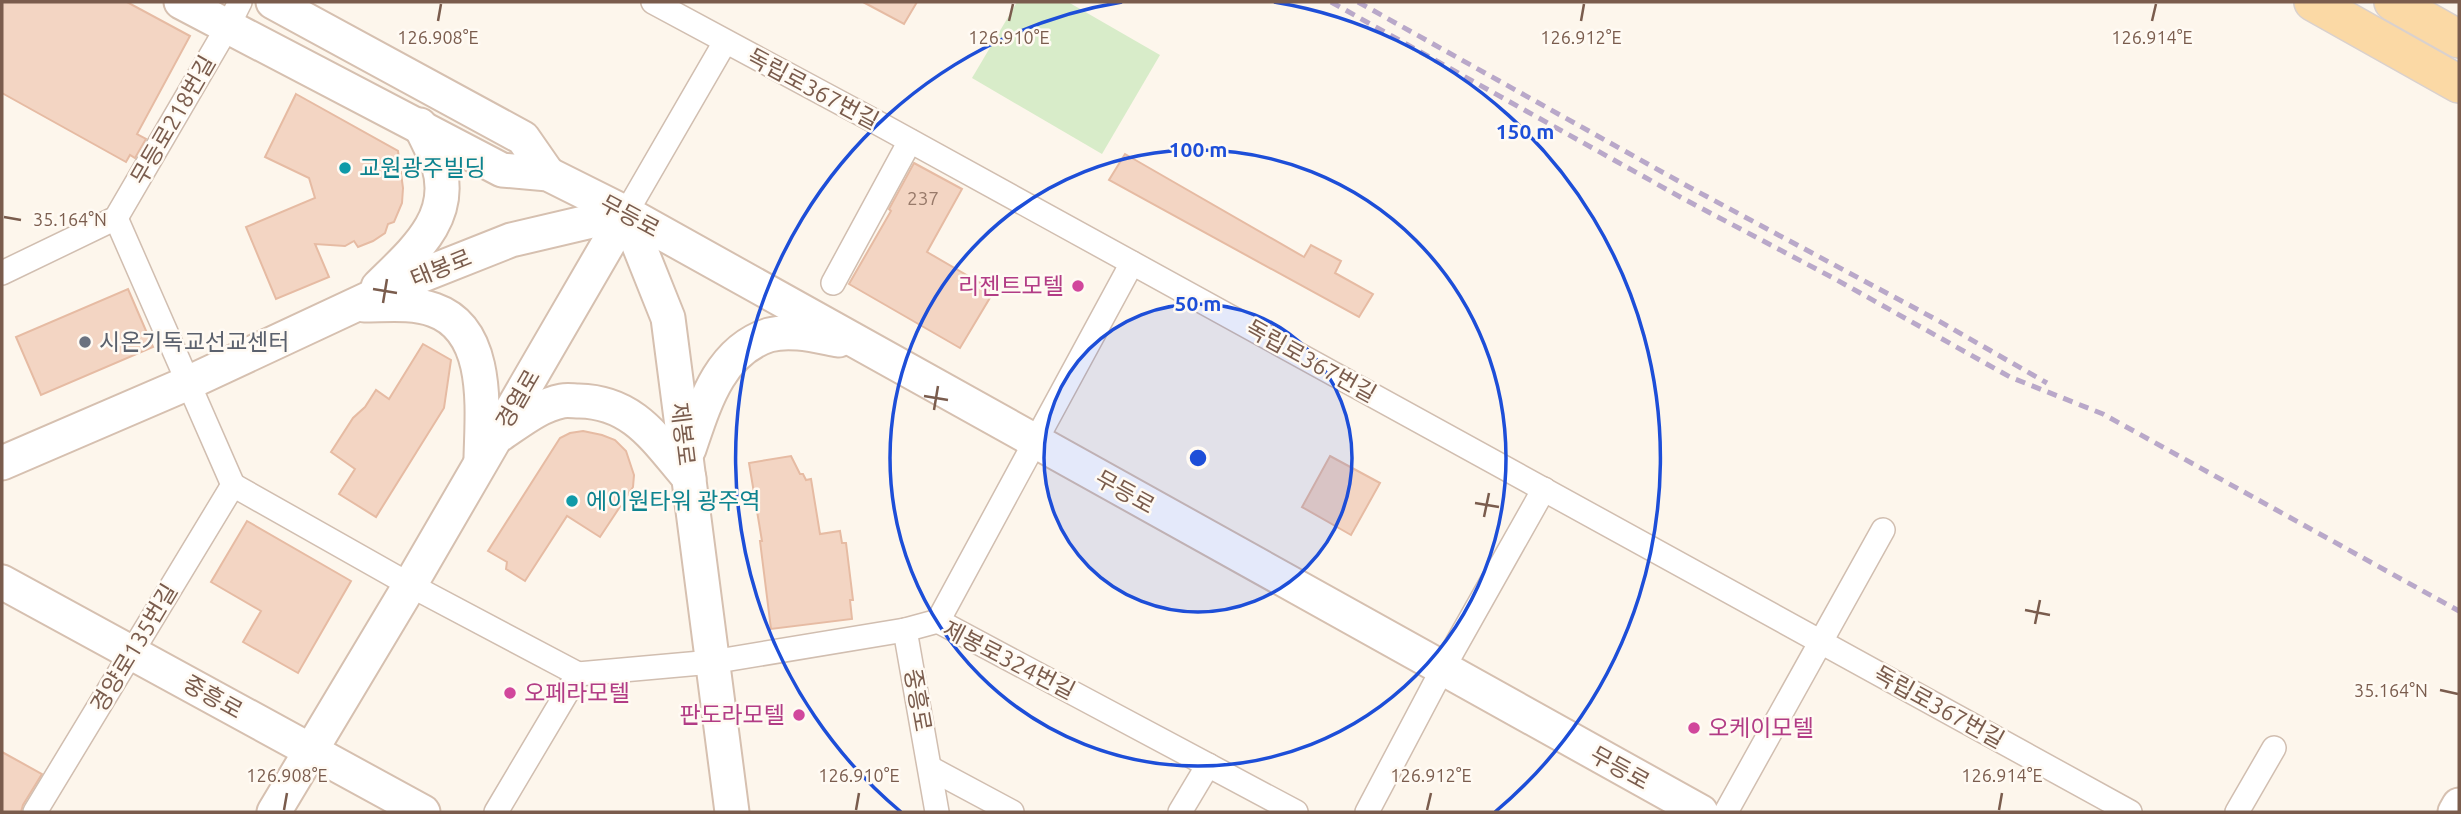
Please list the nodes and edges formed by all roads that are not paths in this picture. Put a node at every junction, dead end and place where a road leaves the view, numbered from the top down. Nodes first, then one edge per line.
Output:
1 (181, 2) edge
2 (273, 2) edge
3 (653, 2) edge
4 (2313, 2) edge
5 (2393, 2) edge
6 (234, 14) edge
7 (2459, 39) edge
8 (725, 42) junction
9 (2459, 84) edge
10 (420, 125) junction
11 (910, 141) junction
12 (548, 174) junction
13 (626, 213) junction
14 (116, 218) junction
15 (1132, 263) junction
16 (8, 265) edge
17 (833, 283) dead end
18 (359, 305) junction
19 (865, 346) junction
20 (188, 383) junction
21 (1034, 441) junction
22 (489, 450) junction
23 (2, 463) edge
24 (688, 468) junction
25 (233, 485) junction
26 (1544, 489) junction
27 (1883, 530) dead end
28 (410, 585) junction
29 (5, 591) edge
30 (938, 621) junction
31 (905, 630) junction
32 (1821, 642) junction
33 (132, 652) junction
34 (712, 662) junction
35 (1442, 670) junction
36 (578, 674) junction
37 (2274, 748) dead end
38 (312, 751) junction
39 (1208, 765) junction
40 (930, 768) junction
41 (2092, 803) edge
42 (2459, 805) edge
43 (35, 812) edge
44 (274, 812) edge
45 (423, 812) edge
46 (496, 812) edge
47 (732, 812) edge
48 (936, 812) edge
49 (1012, 812) edge
50 (1180, 812) edge
51 (1296, 812) edge
52 (1367, 812) edge
53 (1701, 812) edge
54 (1726, 812) edge
55 (2130, 812) edge
56 (2237, 812) edge
57 (2455, 812) edge

1 - 6 street, 무등로
2 - 12 street, 무등로
3 - 8 street, 독립로367번길
4 - 9 main road
5 - 7 main road
6 - 10 street, 무등로
6 - 14 street, 무등로218번길
8 - 11 street, 독립로367번길
8 - 13 street
10 - 12 street, 무등로
10 - 18 street
11 - 15 street, 독립로367번길
11 - 17 street
12 - 13 street, 무등로
13 - 18 street, 태봉로
13 - 19 street, 무등로
13 - 22 street, 경열로
13 - 24 street, 제봉로
14 - 16 street
14 - 20 street
15 - 21 street
15 - 26 street, 독립로367번길
18 - 20 street, 태봉로
18 - 22 street
19 - 21 street, 무등로
19 - 24 street
20 - 23 street, 태봉로
20 - 25 street
21 - 30 street
21 - 35 street, 무등로
22 - 24 street
22 - 28 street, 경열로
24 - 34 street, 제봉로
25 - 28 street
25 - 33 street, 경양로135번길
26 - 32 street, 독립로367번길
26 - 35 street
27 - 32 street
28 - 36 street
28 - 38 street, 경열로
29 - 33 street, 중흥로
30 - 31 street, 제봉로324번길
30 - 39 street, 제봉로324번길
31 - 34 street, 제봉로324번길
31 - 40 street, 중흥로
32 - 41 street, 독립로367번길
32 - 54 street
33 - 38 street, 중흥로
33 - 43 street, 경양로135번길
34 - 36 street
34 - 47 street, 제봉로
35 - 52 street
35 - 53 street, 무등로
36 - 46 street
37 - 56 street
38 - 44 street, 경열로
38 - 45 street, 중흥로
39 - 50 street
39 - 51 street, 제봉로324번길
40 - 48 street, 중흥로
40 - 49 street
41 - 55 street, 독립로367번길
42 - 57 street

